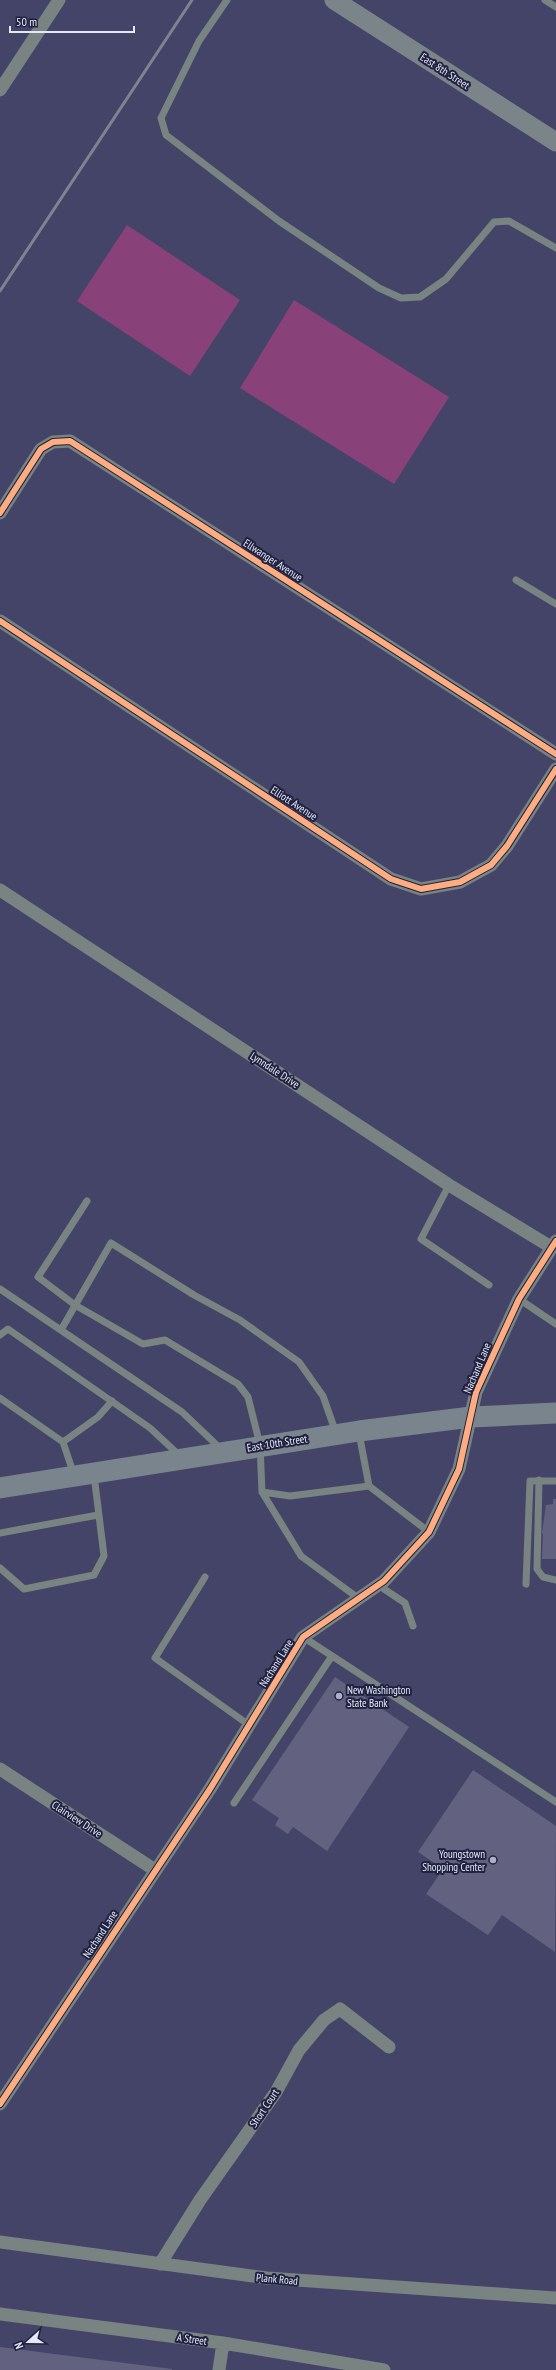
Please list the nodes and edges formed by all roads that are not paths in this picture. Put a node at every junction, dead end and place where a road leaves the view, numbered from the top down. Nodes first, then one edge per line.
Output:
1 (59, 0) edge
2 (227, 0) edge
3 (334, 0) edge
4 (545, 0) edge
5 (556, 7) edge
6 (0, 90) edge
7 (556, 142) edge
8 (556, 248) edge
9 (0, 513) edge
10 (516, 580) dead end
11 (556, 604) edge
12 (0, 621) edge
13 (556, 754) edge
14 (556, 769) edge
15 (0, 890) edge
16 (449, 1185) junction
17 (87, 1201) dead end
18 (554, 1244) edge
19 (489, 1285) dead end
20 (0, 1289) edge
21 (519, 1299) junction
22 (75, 1305) junction
23 (556, 1324) edge
24 (61, 1330) junction
25 (0, 1335) edge
26 (0, 1398) edge
27 (112, 1401) junction
28 (556, 1413) edge
29 (470, 1417) junction
30 (359, 1431) junction
31 (337, 1434) junction
32 (63, 1442) junction
33 (260, 1445) junction
34 (223, 1451) junction
35 (182, 1458) junction
36 (84, 1474) junction
37 (539, 1480) junction
38 (556, 1481) edge
39 (369, 1486) junction
40 (0, 1488) edge
41 (262, 1492) junction
42 (98, 1515) junction
43 (429, 1532) junction
44 (0, 1533) edge
45 (0, 1568) edge
46 (205, 1577) dead end
47 (556, 1580) edge
48 (384, 1581) junction
49 (526, 1584) dead end
50 (358, 1598) junction
51 (413, 1626) dead end
52 (303, 1637) junction
53 (332, 1656) junction
54 (249, 1725) junction
55 (0, 1769) edge
56 (556, 1802) edge
57 (234, 1803) dead end
58 (155, 1870) junction
59 (389, 2047) dead end
60 (0, 2104) edge
61 (0, 2242) edge
62 (160, 2264) junction
63 (556, 2298) edge
64 (0, 2314) edge
65 (223, 2343) junction
66 (219, 2370) edge
67 (384, 2370) edge

1 - 6 street
2 - 8 lane
3 - 7 main road, East 8th Street
4 - 5 lane
9 - 13 street, Ellwanger Avenue
10 - 11 lane
12 - 14 street, Elliott Avenue
15 - 16 street, Lynndale Drive
16 - 18 street, Lynndale Drive
16 - 19 lane
17 - 22 lane
18 - 21 street, Nachand Lane
20 - 24 lane
21 - 23 lane
21 - 29 street, Nachand Lane
22 - 24 lane
22 - 31 lane
22 - 33 lane
24 - 34 lane
25 - 27 lane
26 - 32 lane
27 - 32 lane
27 - 35 lane
28 - 29 main road, East 10th Street
29 - 30 main road, East 10th Street
29 - 43 street, Nachand Lane
30 - 31 main road, East 10th Street
30 - 39 lane
31 - 33 main road, East 10th Street
32 - 36 lane
33 - 34 main road, East 10th Street
33 - 41 lane
34 - 35 main road, East 10th Street
35 - 36 main road, East 10th Street
36 - 40 main road, East 10th Street
36 - 42 lane
37 - 38 lane
37 - 47 lane
37 - 49 lane
39 - 41 lane
39 - 43 lane
41 - 50 lane
42 - 44 lane
42 - 45 lane
43 - 48 street, Nachand Lane
46 - 54 lane
48 - 50 street, Nachand Lane
48 - 51 lane
50 - 52 street, Nachand Lane
52 - 53 lane
52 - 54 street, Nachand Lane
53 - 56 lane
53 - 57 lane
54 - 58 street, Nachand Lane
55 - 58 street, Clairview Drive
58 - 60 street, Nachand Lane
59 - 62 street, Short Court
61 - 62 street, Plank Road
62 - 63 street, Plank Road
64 - 65 street, A Street
65 - 66 street
65 - 67 street, A Street

